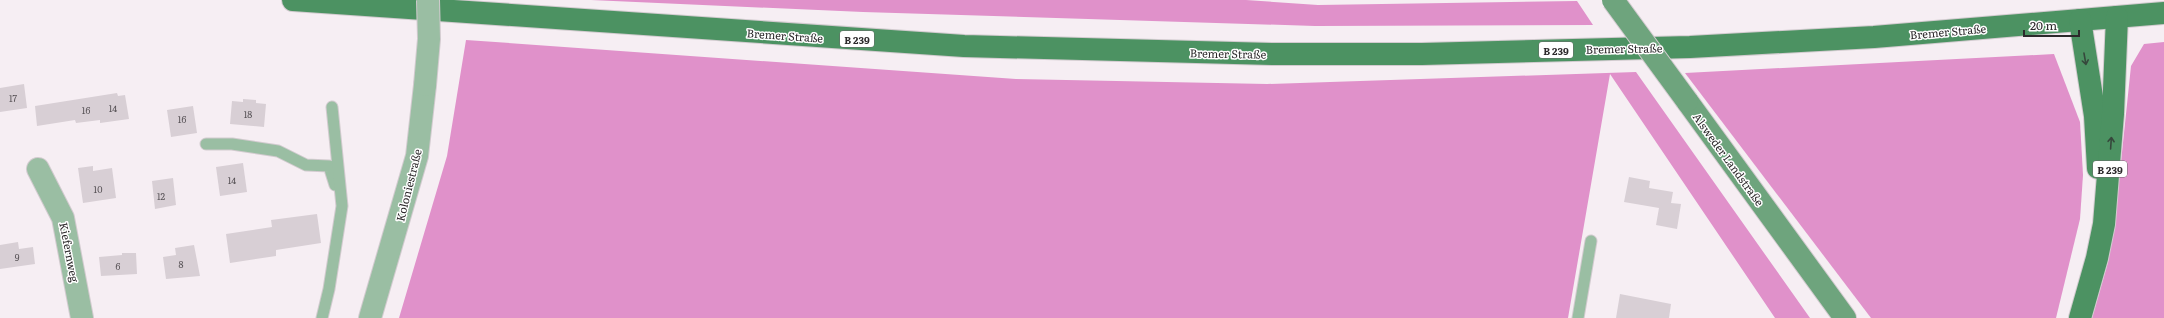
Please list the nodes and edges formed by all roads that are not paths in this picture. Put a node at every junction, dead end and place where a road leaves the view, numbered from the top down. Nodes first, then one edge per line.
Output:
1 (293, 0) edge
2 (428, 0) edge
3 (1613, 0) edge
4 (2164, 13) edge
5 (2117, 17) junction
6 (2080, 20) junction
7 (332, 107) dead end
8 (206, 144) dead end
9 (38, 168) dead end
10 (342, 206) junction
11 (1591, 241) dead end
12 (82, 318) edge
13 (322, 318) edge
14 (370, 318) edge
15 (1578, 318) edge
16 (1845, 318) edge
17 (2070, 318) edge
18 (2080, 318) edge

1 - 6 main road, Bremer Straße / B 239
2 - 14 street, Koloniestraße, bridge
3 - 16 main road, Alsweder Landstraße, bridge
4 - 5 main road, Bremer Straße / B 239
5 - 6 main road, Bremer Straße / B 239
18 -> 5 main road, B 239
6 -> 17 main road, B 239
7 - 10 lane
8 - 10 lane
9 - 12 street, Kiefernweg
10 - 13 lane
11 - 15 lane

